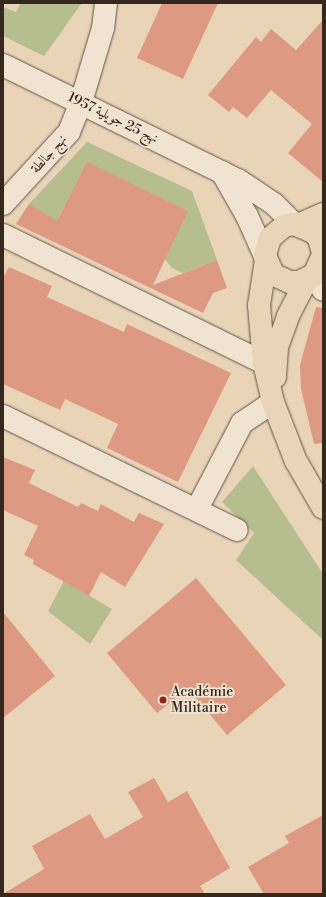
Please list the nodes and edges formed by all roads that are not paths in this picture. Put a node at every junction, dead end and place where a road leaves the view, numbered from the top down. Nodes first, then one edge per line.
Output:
1 (106, 3) edge
2 (3, 65) edge
3 (81, 102) junction
4 (222, 172) junction
5 (3, 204) edge
6 (323, 214) edge
7 (296, 225) junction
8 (3, 235) edge
9 (265, 258) junction
10 (319, 270) edge
11 (264, 362) junction
12 (273, 402) junction
13 (3, 416) edge
14 (323, 508) edge
15 (197, 509) junction
16 (237, 530) dead end

1 - 3 street, نهج جالطة
2 - 3 street, نهج 25 جويلية 1957
3 - 4 street, نهج 25 جويلية 1957
3 - 5 street, نهج جالطة
4 - 7 street, نهج 25 جويلية 1957
4 - 9 street
6 - 7 main road
7 - 9 main road
7 - 10 main road
8 - 11 street
9 - 10 main road
9 - 11 main road
10 - 12 main road
11 - 12 main road
12 - 14 main road
12 - 15 street
13 - 15 street
15 - 16 street

